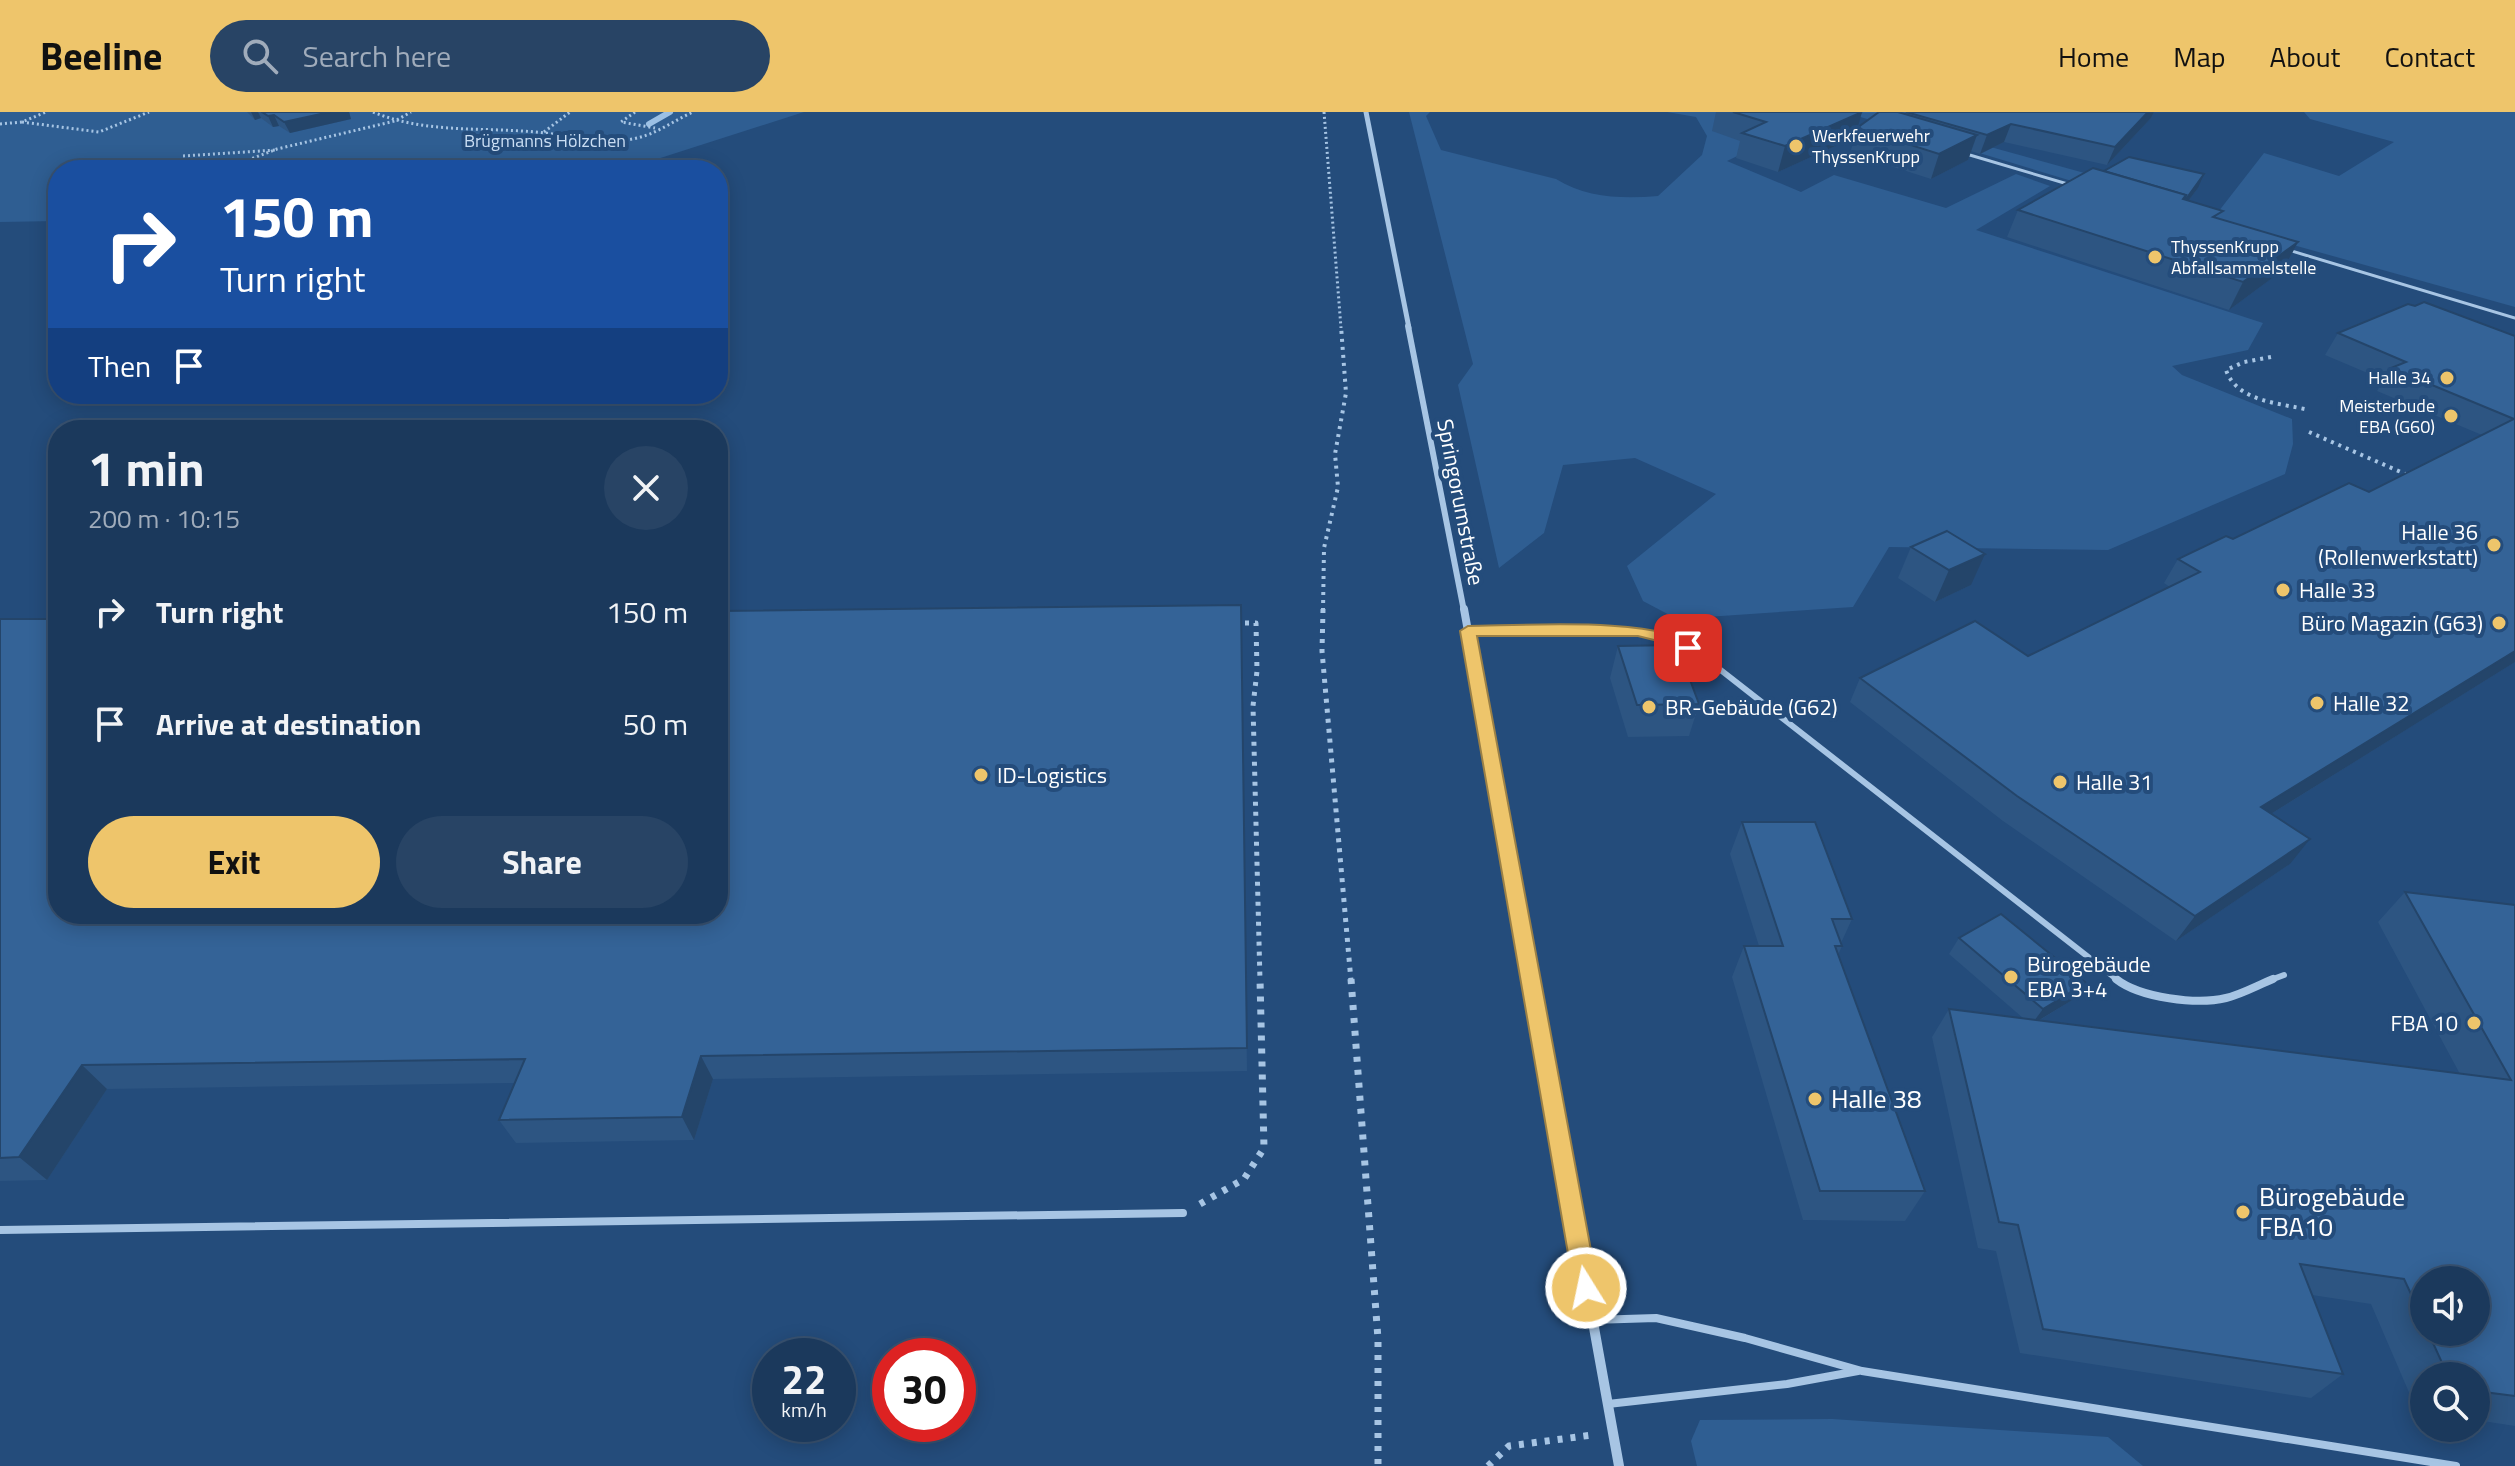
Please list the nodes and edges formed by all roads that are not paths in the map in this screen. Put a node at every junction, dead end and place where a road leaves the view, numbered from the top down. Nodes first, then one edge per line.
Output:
1 (1366, 112) edge
2 (1962, 153) edge
3 (2080, 188) edge
4 (2272, 245) edge
5 (2515, 318) edge
6 (1468, 631) junction
7 (2284, 975) dead end
8 (1183, 1213) road end
9 (0, 1230) edge
10 (1592, 1320) junction
11 (1862, 1371) junction
12 (1608, 1404) junction
13 (1619, 1466) edge
14 (2456, 1466) edge

1 - 6 street, Springorumstraße
2 - 3 lane
4 - 5 lane
6 - 7 lane
6 - 10 street, Springorumstraße
8 - 9 lane
10 - 11 lane
10 - 12 street, Springorumstraße
11 - 12 lane
11 - 14 lane
12 - 13 street, Springorumstraße

